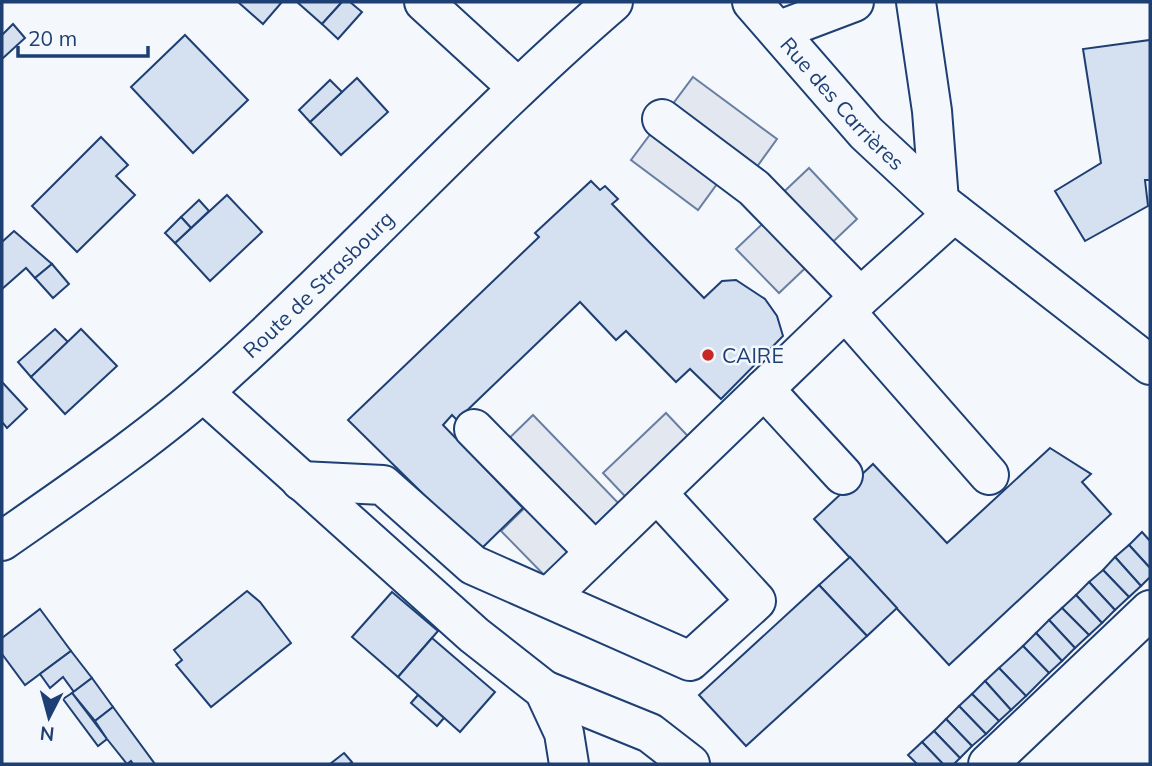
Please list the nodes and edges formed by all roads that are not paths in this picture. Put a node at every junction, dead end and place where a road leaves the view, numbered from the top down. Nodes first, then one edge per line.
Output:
1 (424, 2) edge
2 (613, 2) edge
3 (752, 2) edge
4 (854, 2) edge
5 (915, 2) edge
6 (780, 30) junction
7 (518, 88) junction
8 (662, 118) dead end
9 (946, 207) junction
10 (853, 304) junction
11 (1150, 365) edge
12 (764, 389) junction
13 (203, 392) junction
14 (474, 429) dead end
15 (843, 475) dead end
16 (989, 475) dead end
17 (301, 481) junction
18 (657, 493) junction
19 (2, 541) edge
20 (595, 552) junction
21 (549, 597) junction
22 (1150, 610) edge
23 (544, 690) junction
24 (569, 764) edge
25 (690, 764) edge
26 (988, 764) edge

1 - 7 street
2 - 7 street, Route de Strasbourg
3 - 6 street, Rue des Carrières
4 - 6 street
5 - 9 street, Rue des Carrières
6 - 9 street, Rue des Carrières
7 - 13 street, Route de Strasbourg
8 - 10 street
9 - 10 street
9 - 11 street, Rue des Carrières
10 - 12 street
10 - 16 street
12 - 15 street
12 - 18 street
13 - 17 street
13 - 19 street, Route de Strasbourg
14 - 20 street
17 - 21 street
17 - 23 street
18 - 20 street
18 - 21 street
20 - 21 street
22 - 26 street
23 - 24 street
23 - 25 street

